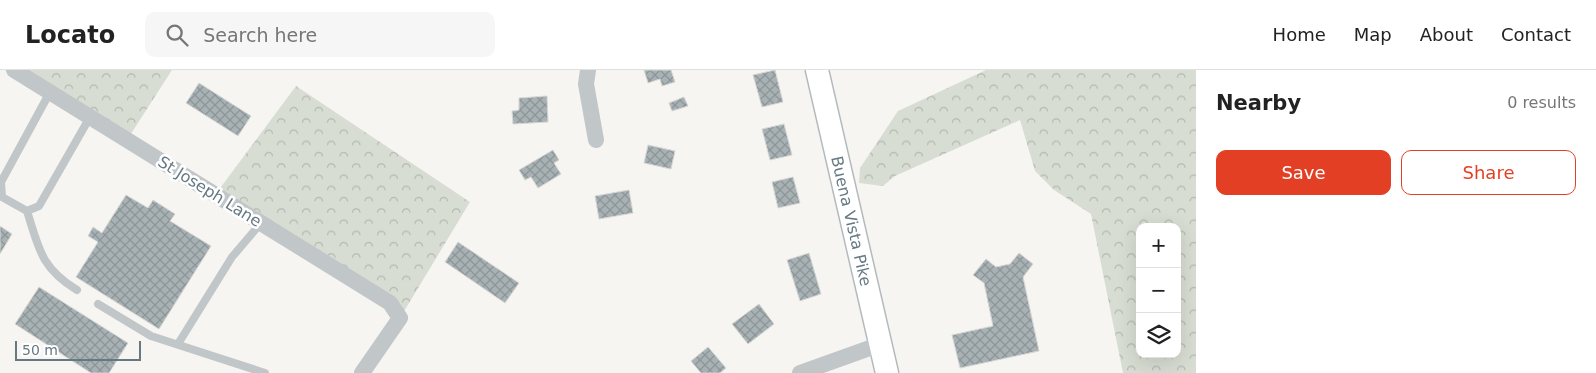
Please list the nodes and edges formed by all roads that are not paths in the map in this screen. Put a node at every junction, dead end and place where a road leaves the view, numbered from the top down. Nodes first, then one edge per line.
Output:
1 (14, 70) edge
2 (588, 70) edge
3 (817, 70) edge
4 (50, 92) junction
5 (90, 117) junction
6 (596, 140) dead end
7 (27, 211) junction
8 (261, 223) junction
9 (77, 290) dead end
10 (98, 304) dead end
11 (178, 344) junction
12 (881, 344) junction
13 (265, 373) edge
14 (362, 373) edge
15 (800, 373) edge
16 (887, 373) edge

1 - 4 street, St Joseph Lane
2 - 6 street
3 - 12 main road, Buena Vista Pike
4 - 5 street, St Joseph Lane
4 - 7 lane
5 - 7 lane
5 - 8 street, St Joseph Lane
7 - 9 lane
8 - 11 lane
8 - 14 street, St Joseph Lane
10 - 11 lane
11 - 13 lane
12 - 15 street
12 - 16 main road, Buena Vista Pike

